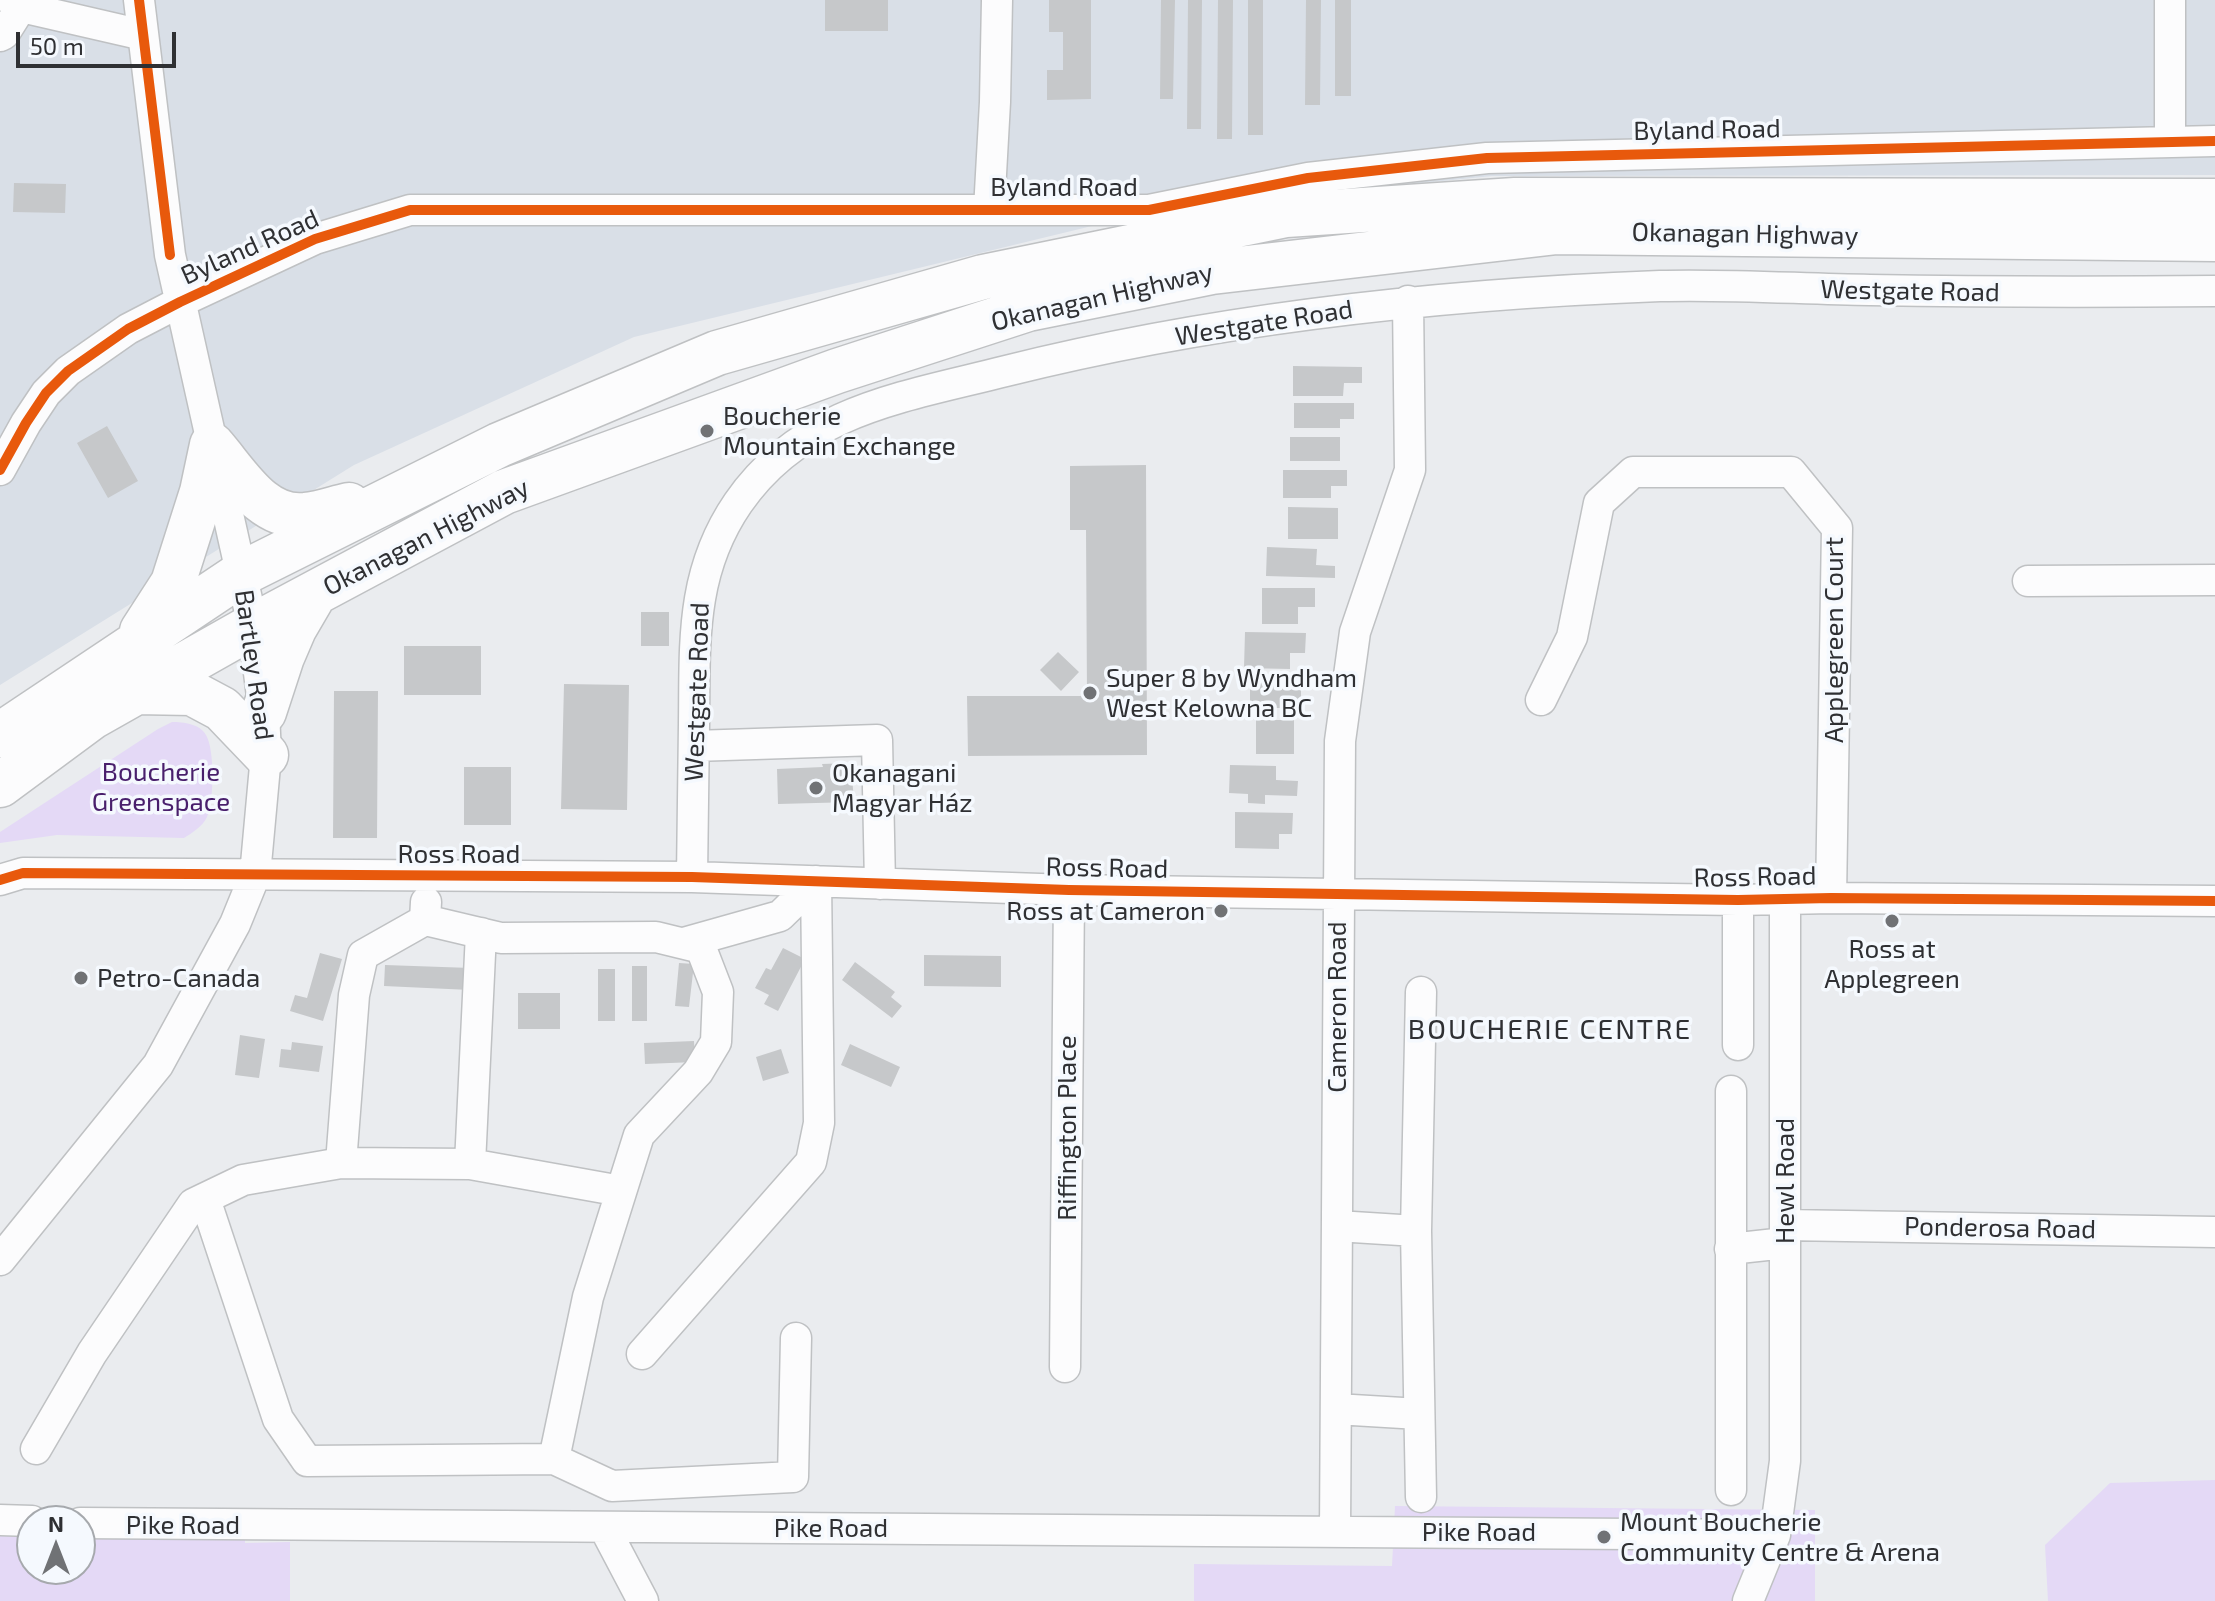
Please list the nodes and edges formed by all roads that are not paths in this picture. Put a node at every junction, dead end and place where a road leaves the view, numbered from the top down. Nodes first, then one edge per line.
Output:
1 (139, 0) edge
2 (997, 0) edge
3 (2170, 0) edge
4 (16, 3) edge
5 (143, 35) junction
6 (0, 36) edge
7 (2170, 141) junction
8 (2215, 141) edge
9 (2215, 201) edge
10 (989, 210) junction
11 (2215, 239) edge
12 (2215, 291) edge
13 (1408, 301) junction
14 (180, 302) junction
15 (212, 445) junction
16 (0, 470) edge
17 (410, 490) junction
18 (241, 574) junction
19 (2215, 580) edge
20 (2028, 581) dead end
21 (315, 593) junction
22 (253, 626) junction
23 (132, 647) junction
24 (136, 692) junction
25 (1541, 700) dead end
26 (264, 712) junction
27 (0, 735) edge
28 (694, 746) junction
29 (266, 755) junction
30 (0, 785) edge
31 (255, 875) junction
32 (428, 876) junction
33 (692, 877) junction
34 (0, 880) edge
35 (816, 881) junction
36 (880, 884) junction
37 (1069, 890) junction
38 (1338, 893) junction
39 (1831, 898) junction
40 (1738, 900) junction
41 (1785, 900) junction
42 (2215, 901) edge
43 (425, 920) junction
44 (481, 933) junction
45 (684, 943) junction
46 (1421, 992) dead end
47 (1738, 1045) dead end
48 (1731, 1091) dead end
49 (341, 1163) junction
50 (470, 1164) junction
51 (621, 1191) junction
52 (205, 1199) junction
53 (1337, 1226) junction
54 (1416, 1231) junction
55 (2215, 1232) edge
56 (1785, 1234) junction
57 (1730, 1249) junction
58 (0, 1260) edge
59 (796, 1338) dead end
60 (642, 1354) dead end
61 (1065, 1367) dead end
62 (1336, 1409) junction
63 (1419, 1414) junction
64 (36, 1449) dead end
65 (554, 1459) junction
66 (1731, 1490) dead end
67 (1421, 1497) dead end
68 (96, 1523) edge
69 (604, 1527) junction
70 (1335, 1531) junction
71 (1775, 1535) junction
72 (643, 1601) edge
73 (1748, 1601) edge

1 - 5 street, Bartley Road
2 - 10 street
3 - 7 street
4 - 5 street
4 - 6 street
5 - 14 street, Bartley Road
7 - 8 street, Byland Road
7 - 10 street, Byland Road
9 - 17 highway, Okanagan Highway
10 - 14 street, Byland Road
11 - 21 highway, Okanagan Highway
12 - 13 street, Westgate Road
13 - 28 street, Westgate Road
13 - 38 street, Cameron Road
14 - 15 street, Bartley Road
14 - 16 street, Byland Road
15 - 17 highway
15 - 18 street, Bartley Road
15 - 23 highway
17 - 18 highway, Okanagan Highway
18 - 22 street, Bartley Road
18 - 23 highway, Okanagan Highway
19 - 20 street
21 - 22 highway, Okanagan Highway
21 - 26 highway
22 - 24 highway, Okanagan Highway
22 - 26 street, Bartley Road
23 - 27 highway, Okanagan Highway
24 - 29 highway
24 - 30 highway, Okanagan Highway
25 - 39 street, Applegreen Court
26 - 29 street, Bartley Road
28 - 33 street, Westgate Road
28 - 36 street
29 - 31 street, Bartley Road
31 - 32 street, Ross Road
31 - 34 street, Ross Road
31 - 58 street, Bartley Road
32 - 33 street, Ross Road
32 - 43 street
33 - 35 street, Ross Road
35 - 36 street, Ross Road
35 - 45 street
35 - 60 street
36 - 37 street, Ross Road
37 - 38 street, Ross Road
37 - 61 street, Riffington Place
38 - 40 street, Ross Road
38 - 53 street, Cameron Road
39 - 41 street, Ross Road
39 - 42 street, Ross Road
40 - 41 street, Ross Road
40 - 47 street
41 - 56 street, Hewl Road
43 - 44 street
43 - 49 street
44 - 45 street
44 - 50 street
45 - 51 street
46 - 54 street
48 - 57 street, Hewl Road
49 - 50 street
49 - 52 street
50 - 51 street
51 - 65 street
52 - 64 street
52 - 65 street
53 - 54 street
53 - 62 street, Cameron Road
54 - 63 street
55 - 56 street, Ponderosa Road
56 - 57 street, Ponderosa Road
56 - 71 street, Hewl Road
57 - 66 street, Hewl Road
59 - 65 street
62 - 63 street
62 - 70 street, Cameron Road
63 - 67 street
68 - 69 street, Pike Road
69 - 70 street, Pike Road
69 - 72 street
70 - 71 street, Pike Road
71 - 73 street, Hewl Road

